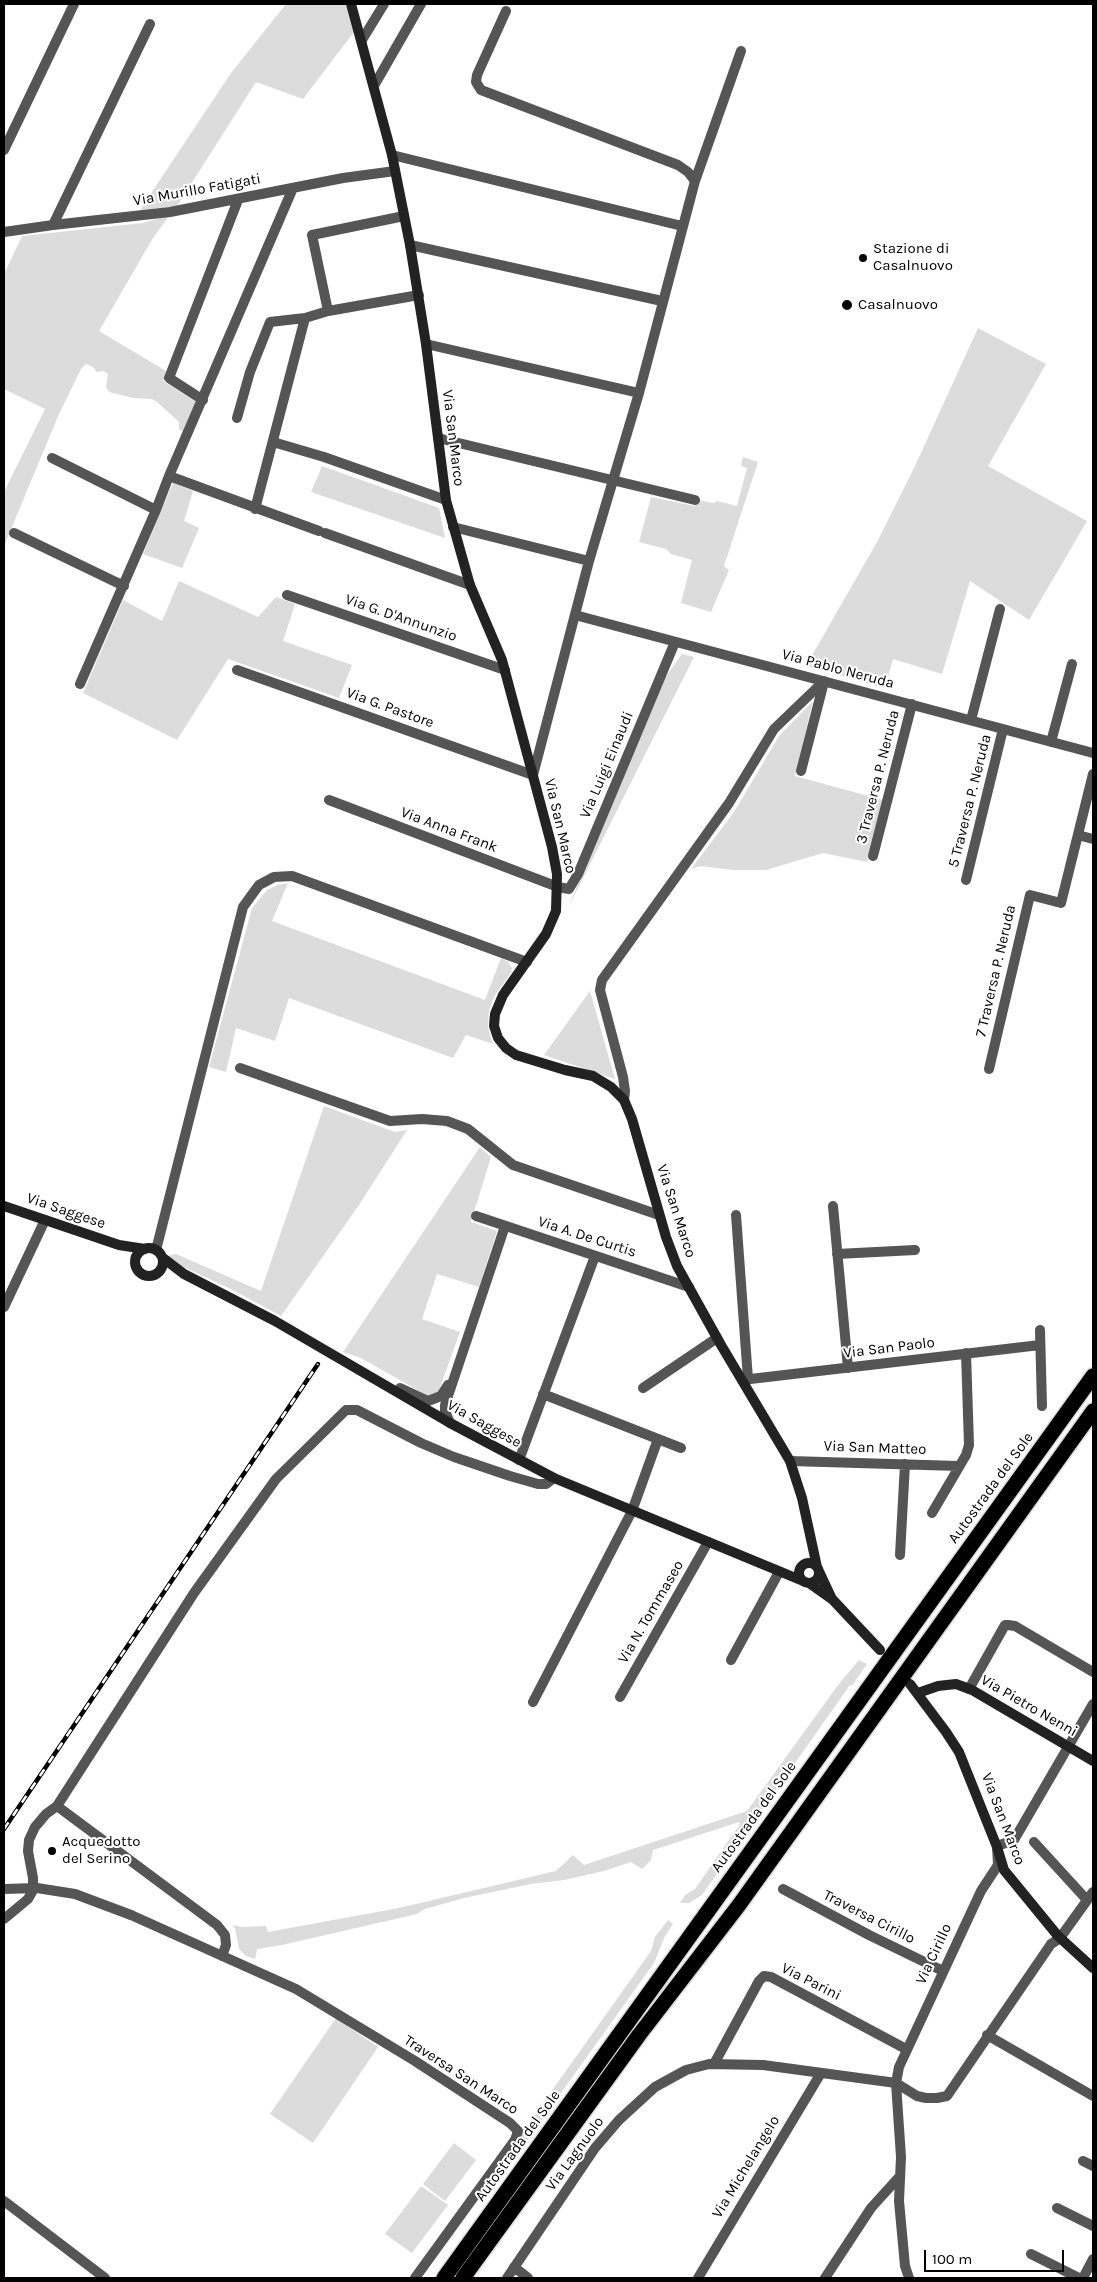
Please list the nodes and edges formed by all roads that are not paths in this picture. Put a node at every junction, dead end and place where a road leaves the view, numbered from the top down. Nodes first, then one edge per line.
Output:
1 (74, 4) edge
2 (352, 4) edge
3 (384, 4) edge
4 (420, 4) edge
5 (506, 11) dead end
6 (150, 24) dead end
7 (362, 40) junction
8 (741, 51) dead end
9 (375, 84) junction
10 (4, 150) edge
11 (392, 155) junction
12 (395, 170) junction
13 (695, 180) junction
14 (293, 188) junction
15 (238, 200) junction
16 (404, 216) junction
17 (53, 225) junction
18 (682, 226) junction
19 (4, 232) edge
20 (410, 245) junction
21 (419, 295) junction
22 (662, 302) junction
23 (328, 311) junction
24 (304, 318) junction
25 (426, 344) junction
26 (639, 392) junction
27 (203, 400) junction
28 (237, 418) dead end
29 (438, 438) junction
30 (273, 442) junction
31 (52, 458) dead end
32 (169, 476) junction
33 (612, 481) junction
34 (446, 500) junction
35 (695, 500) dead end
36 (255, 509) junction
37 (156, 510) junction
38 (453, 527) junction
39 (14, 533) dead end
40 (589, 561) junction
41 (470, 584) junction
42 (124, 586) junction
43 (287, 595) dead end
44 (1000, 609) dead end
45 (575, 615) junction
46 (675, 642) junction
47 (1072, 664) dead end
48 (237, 670) dead end
49 (505, 670) junction
50 (824, 681) junction
51 (80, 684) dead end
52 (912, 704) junction
53 (972, 720) junction
54 (1002, 729) junction
55 (1051, 742) junction
56 (1093, 753) edge
57 (801, 770) dead end
58 (1093, 774) edge
59 (533, 775) junction
60 (329, 800) dead end
61 (1078, 835) junction
62 (1093, 839) edge
63 (873, 856) dead end
64 (966, 880) dead end
65 (558, 887) junction
66 (527, 962) junction
67 (240, 1068) dead end
68 (989, 1069) dead end
69 (624, 1100) junction
70 (4, 1206) edge
71 (833, 1206) dead end
72 (659, 1215) junction
73 (736, 1215) dead end
74 (476, 1216) dead end
75 (45, 1220) junction
76 (505, 1226) junction
77 (120, 1245) junction
78 (145, 1248) junction
79 (156, 1250) junction
80 (915, 1250) dead end
81 (837, 1254) junction
82 (595, 1256) junction
83 (162, 1258) junction
84 (135, 1261) junction
85 (184, 1274) junction
86 (153, 1276) junction
87 (688, 1287) junction
88 (4, 1307) edge
89 (1040, 1330) dead end
90 (717, 1338) junction
91 (1040, 1345) junction
92 (966, 1354) junction
93 (344, 1362) junction
94 (848, 1368) junction
95 (454, 1373) junction
96 (1093, 1376) edge
97 (745, 1380) junction
98 (643, 1388) dead end
99 (543, 1394) junction
100 (1042, 1406) dead end
101 (1093, 1411) edge
102 (450, 1422) junction
103 (658, 1439) junction
104 (680, 1448) dead end
105 (519, 1460) junction
106 (790, 1461) junction
107 (905, 1464) junction
108 (959, 1466) junction
109 (554, 1478) junction
110 (632, 1511) junction
111 (932, 1513) dead end
112 (812, 1536) junction
113 (708, 1542) junction
114 (900, 1555) dead end
115 (803, 1567) junction
116 (817, 1568) junction
117 (781, 1572) junction
118 (806, 1582) junction
119 (833, 1600) junction
120 (880, 1650) dead end
121 (731, 1660) dead end
122 (1093, 1672) edge
123 (910, 1684) dead end
124 (969, 1689) junction
125 (918, 1693) junction
126 (620, 1697) dead end
127 (532, 1702) dead end
128 (1093, 1704) edge
129 (1068, 1747) junction
130 (1093, 1762) edge
131 (57, 1806) junction
132 (1034, 1842) dead end
133 (999, 1845) junction
134 (4, 1889) edge
135 (783, 1889) dead end
136 (1090, 1896) edge
137 (4, 1919) edge
138 (1060, 1938) junction
139 (222, 1956) junction
140 (1093, 1968) edge
141 (943, 1972) junction
142 (987, 2035) junction
143 (906, 2049) junction
144 (714, 2064) junction
145 (821, 2072) junction
146 (896, 2083) junction
147 (1093, 2096) edge
148 (1083, 2161) dead end
149 (1093, 2166) edge
150 (900, 2176) junction
151 (4, 2201) edge
152 (1057, 2208) dead end
153 (1093, 2226) edge
154 (1031, 2254) dead end
155 (1093, 2259) edge
156 (514, 2267) junction
157 (105, 2278) edge
158 (415, 2278) edge
159 (444, 2278) edge
160 (463, 2278) edge
161 (507, 2278) edge
162 (528, 2278) edge
163 (698, 2278) edge
164 (825, 2278) edge
165 (909, 2278) edge
166 (1079, 2278) edge
167 (1083, 2278) edge

1 - 10 street
2 - 7 main road, Via San Marco
3 - 7 street
4 - 9 street
5 - 13 street
6 - 17 street
7 - 9 main road, Via San Marco
8 - 13 street
9 - 11 main road, Via San Marco
11 - 12 main road, Via San Marco
11 - 18 street
12 - 14 street, Via Murillo Fatigati
12 - 16 main road, Via San Marco
13 - 18 street
14 - 15 street, Via Murillo Fatigati
14 - 27 street
15 - 17 street, Via Murillo Fatigati
15 - 27 street
16 - 20 main road, Via San Marco
16 - 23 street
17 - 19 street, Via Murillo Fatigati
18 - 22 street
20 - 21 main road, Via San Marco
20 - 22 street
21 - 23 street
21 - 25 main road, Via San Marco
22 - 26 street
23 - 24 street
24 - 28 street
24 - 30 street
25 - 26 street
25 - 29 main road, Via San Marco
26 - 33 street
27 - 32 street
29 - 33 street
29 - 34 main road, Via San Marco
30 - 34 street
30 - 36 street
31 - 37 street
32 - 36 street
32 - 37 street
33 - 35 street
33 - 40 street
34 - 38 main road, Via San Marco
36 - 41 street
37 - 42 street
38 - 40 street
38 - 41 main road, Via San Marco
39 - 42 street
40 - 45 street
41 - 49 main road, Via San Marco
42 - 51 street
43 - 49 street, Via G. D'Annunzio
44 - 53 street
45 - 46 street, Via Pablo Neruda
45 - 59 street
46 - 50 street, Via Pablo Neruda
46 - 65 street, Via Luigi Einaudi
47 - 55 street
48 - 59 street, Via G. Pastore
49 - 59 main road, Via San Marco
50 - 52 street, Via Pablo Neruda
50 - 57 street
50 - 69 street
52 - 53 street, Via Pablo Neruda
52 - 63 street, 3 Traversa P. Neruda
53 - 54 street, Via Pablo Neruda
54 - 55 street, Via Pablo Neruda
54 - 64 street, 5 Traversa P. Neruda
55 - 56 street, Via Pablo Neruda
58 - 61 street, 7 Traversa P. Neruda
59 - 65 main road, Via San Marco
60 - 65 street, Via Anna Frank
61 - 62 street
61 - 68 street, 7 Traversa P. Neruda
65 - 66 main road, Via San Marco
66 - 69 main road, Via San Marco
66 - 79 street
67 - 72 street
69 - 72 main road, Via San Marco
70 - 75 main road, Via Saggese
71 - 81 street
72 - 87 main road, Via San Marco
73 - 97 street
74 - 76 street, Via A. De Curtis
75 - 77 main road, Via Saggese
75 - 88 street
76 - 82 street, Via A. De Curtis
76 - 95 street
77 - 78 main road, Via Saggese
77 - 84 main road
78 - 79 main road
78 - 84 main road
79 - 83 main road
80 - 81 street
81 - 94 street
82 - 87 street, Via A. De Curtis
82 - 99 street
83 - 85 main road, Via Saggese
83 - 86 main road
84 - 86 main road
85 - 86 main road
85 - 93 main road, Via Saggese
87 - 90 main road, Via San Marco
89 - 91 street
90 - 97 main road, Via San Marco
90 - 98 street
91 - 92 street, Via San Paolo
91 - 100 street
92 - 94 street, Via San Paolo
92 - 108 street
93 - 95 street
93 - 102 main road, Via Saggese
94 - 97 street, Via San Paolo
95 - 102 street
96 - 159 highway, Autostrada del Sole
97 - 106 main road, Via San Marco
99 - 103 street
99 - 105 street
101 - 160 highway
102 - 105 main road, Via Saggese
103 - 104 street
103 - 110 street
105 - 109 main road, Via Saggese
106 - 107 street, Via San Matteo
106 - 112 main road, Via San Marco
107 - 108 street, Via San Matteo
107 - 114 street
108 - 111 street
109 - 110 main road, Via Saggese
109 - 131 street
110 - 113 main road, Via Saggese
110 - 127 street
112 - 115 main road, Via San Marco
112 - 116 main road, Via San Marco
113 - 117 main road, Via Saggese
113 - 126 street, Via N. Tommaseo
115 - 116 main road
115 - 117 main road
115 - 118 main road
116 - 118 main road
116 - 119 main road, Via San Marco
117 - 118 main road, Via Saggese
117 - 121 street
118 - 119 main road, Via Saggese
119 - 120 main road
122 - 124 street
123 - 125 main road, Via San Marco
124 - 125 main road, Via Pietro Nenni
124 - 129 main road, Via Pietro Nenni
125 - 133 main road, Via San Marco
128 - 129 street
129 - 130 main road, Via Pietro Nenni
129 - 133 street
131 - 137 street
131 - 139 street
132 - 136 street
133 - 138 main road, Via San Marco
133 - 141 street, Via Cirillo
134 - 139 street, bridge
135 - 141 street, Traversa Cirillo
136 - 138 street
138 - 140 main road, Via San Marco
138 - 142 street
139 - 158 street, Traversa San Marco
141 - 143 street, Via Cirillo
142 - 146 street
142 - 147 street
143 - 144 street, Via Parini
143 - 146 street, Via Cirillo
144 - 145 street, Via Lagnuolo
144 - 156 street, Via Lagnuolo
145 - 146 street, Via Lagnuolo
145 - 163 street, Via Michelangelo
146 - 150 street, Via Cirillo
148 - 149 street
150 - 164 street
150 - 165 street, Via Cirillo
151 - 157 street
152 - 153 street
154 - 166 street
155 - 167 street
156 - 161 street, Via Lagnuolo
156 - 162 street

